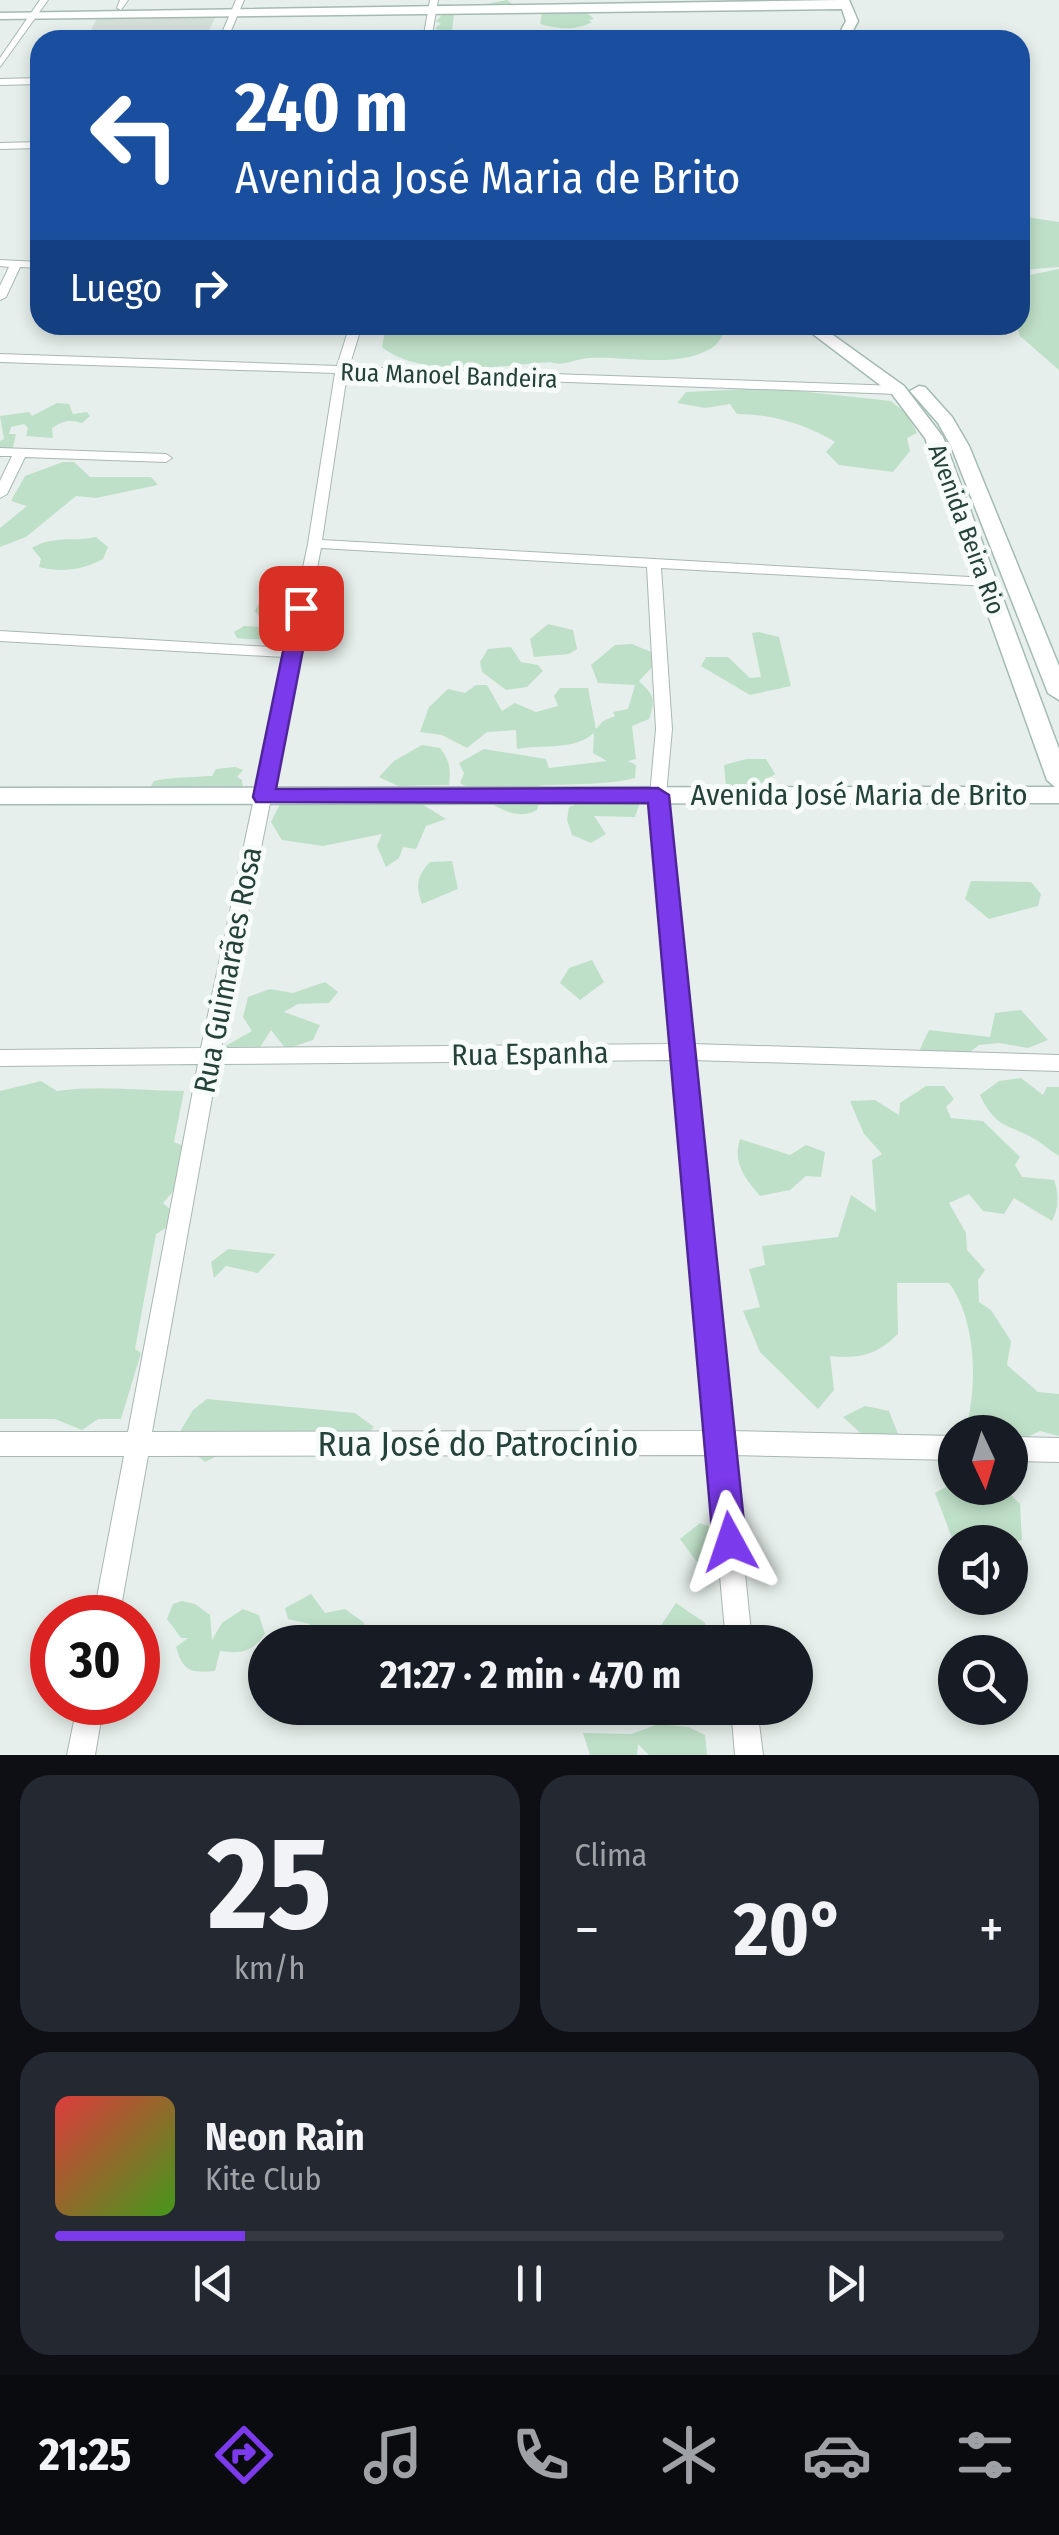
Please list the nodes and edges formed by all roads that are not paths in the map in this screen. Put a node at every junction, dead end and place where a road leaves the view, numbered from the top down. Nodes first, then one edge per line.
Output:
1 (690, 0) edge
2 (838, 3) edge
3 (122, 4) edge
4 (433, 4) edge
5 (533, 5) edge
6 (237, 6) edge
7 (38, 8) edge
8 (0, 12) edge
9 (226, 30) edge
10 (429, 30) edge
11 (832, 30) edge
12 (847, 30) edge
13 (0, 64) edge
14 (30, 81) edge
15 (0, 82) edge
16 (30, 145) edge
17 (0, 146) edge
18 (0, 263) edge
19 (16, 264) junction
20 (30, 265) edge
21 (0, 297) edge
22 (353, 335) edge
23 (823, 335) edge
24 (844, 335) edge
25 (0, 358) edge
26 (341, 372) junction
27 (898, 390) junction
28 (0, 452) edge
29 (21, 452) junction
30 (166, 458) dead end
31 (0, 494) edge
32 (315, 544) junction
33 (654, 564) junction
34 (988, 582) junction
35 (0, 636) edge
36 (292, 654) junction
37 (1059, 693) edge
38 (1059, 780) edge
39 (658, 795) junction
40 (1059, 795) edge
41 (0, 796) edge
42 (264, 797) junction
43 (685, 1052) junction
44 (0, 1058) edge
45 (209, 1058) junction
46 (1059, 1063) edge
47 (720, 1443) junction
48 (0, 1444) edge
49 (138, 1446) junction
50 (938, 1448) edge
51 (1028, 1449) edge
52 (1059, 1450) edge
53 (110, 1595) edge
54 (736, 1625) edge
55 (87, 1725) edge
56 (746, 1725) edge
57 (82, 1755) edge
58 (749, 1755) edge

1 - 5 main road
2 - 5 main road
2 - 11 main road
2 - 12 main road
3 - 6 main road
3 - 7 main road
4 - 5 main road
4 - 6 main road
4 - 10 street
6 - 7 main road
6 - 9 street
7 - 8 main road
7 - 13 street
14 - 15 street
16 - 17 street
18 - 19 street
19 - 20 street
19 - 21 street
22 - 26 street, Rua Guimarães Rosa
23 - 27 main road, Avenida Beira Rio
24 - 37 main road, Avenida Beira Rio
25 - 26 street, Rua Manoel Bandeira
26 - 27 street, Rua Manoel Bandeira
26 - 32 street, Rua Guimarães Rosa
27 - 34 main road, Avenida Beira Rio
28 - 29 street
29 - 30 street
29 - 31 street
32 - 33 street
32 - 36 street, Rua Guimarães Rosa
33 - 34 street
33 - 39 street
34 - 38 main road, Avenida Beira Rio
35 - 36 street
36 - 42 street, Rua Guimarães Rosa
39 - 40 main road, Avenida José Maria de Brito
39 - 42 main road, Avenida José Maria de Brito
39 - 43 street
41 - 42 main road, Avenida José Maria de Brito
42 - 45 street, Rua Guimarães Rosa
43 - 45 street, Rua Espanha
43 - 46 street, Rua Espanha
43 - 47 street
44 - 45 street, Rua Espanha
45 - 49 street, Rua Guimarães Rosa
47 - 49 street, Rua José do Patrocínio
47 - 50 street, Rua José do Patrocínio
47 - 54 street
48 - 49 street, Rua José do Patrocínio
49 - 53 street, Rua Guimarães Rosa
51 - 52 street
55 - 57 street
56 - 58 street

